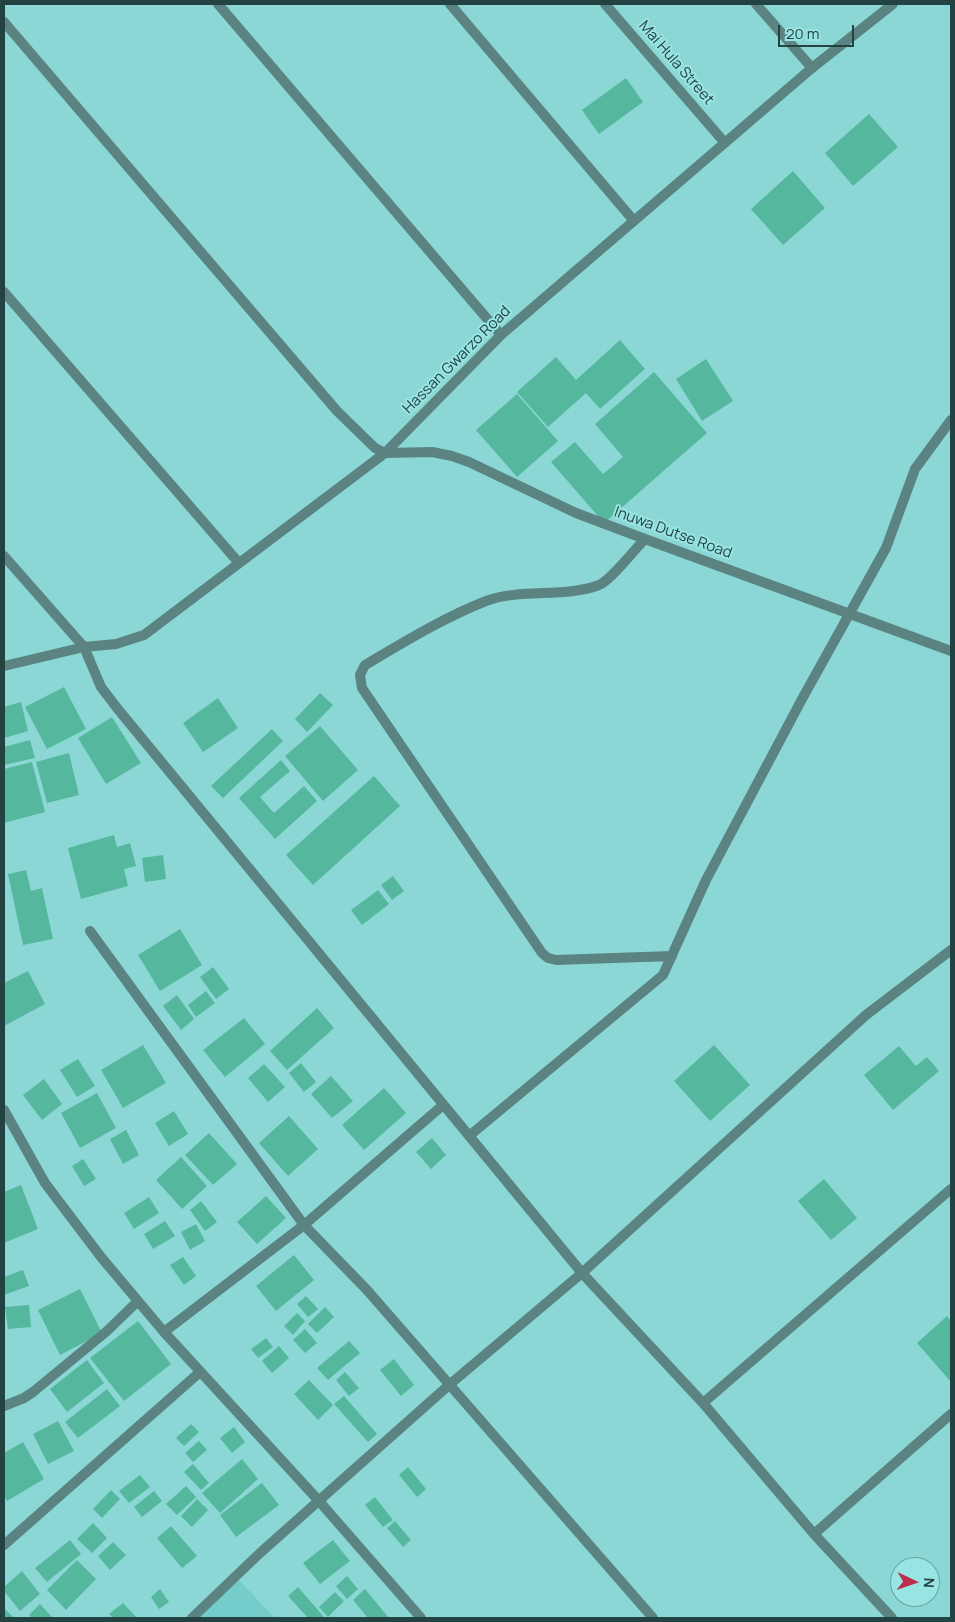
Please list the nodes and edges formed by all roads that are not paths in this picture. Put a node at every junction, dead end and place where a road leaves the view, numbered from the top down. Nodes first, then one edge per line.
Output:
1 (218, 4) edge
2 (450, 4) edge
3 (605, 4) edge
4 (756, 4) edge
5 (893, 4) edge
6 (4, 22) edge
7 (812, 68) junction
8 (725, 143) junction
9 (634, 221) junction
10 (4, 292) edge
11 (501, 334) junction
12 (951, 420) edge
13 (385, 453) junction
14 (645, 539) junction
15 (4, 556) edge
16 (239, 562) junction
17 (850, 614) junction
18 (84, 647) junction
19 (951, 651) edge
20 (4, 666) edge
21 (90, 931) dead end
22 (951, 950) edge
23 (672, 956) junction
24 (443, 1104) junction
25 (4, 1110) edge
26 (469, 1136) junction
27 (951, 1188) edge
28 (304, 1225) junction
29 (582, 1273) junction
30 (138, 1301) junction
31 (164, 1332) junction
32 (200, 1372) junction
33 (449, 1385) junction
34 (703, 1403) junction
35 (4, 1406) edge
36 (951, 1414) edge
37 (319, 1501) junction
38 (814, 1534) junction
39 (4, 1545) edge
40 (192, 1618) edge
41 (421, 1618) edge
42 (653, 1618) edge
43 (892, 1618) edge

1 - 11 street
2 - 9 street
3 - 8 street, Mai Hula Street
4 - 7 street
5 - 7 street, Hassan Gwarzo Road
6 - 13 street
7 - 8 street, Hassan Gwarzo Road
8 - 9 street, Hassan Gwarzo Road
9 - 11 street, Hassan Gwarzo Road
10 - 16 street
11 - 13 street, Hassan Gwarzo Road
12 - 17 street
13 - 14 street, Inuwa Dutse Road
13 - 16 street, Hassan Gwarzo Road
14 - 17 street, Inuwa Dutse Road
14 - 23 street
15 - 18 street
16 - 18 street, Hassan Gwarzo Road
17 - 19 street, Inuwa Dutse Road
17 - 23 street
18 - 20 street, Hassan Gwarzo Road
18 - 24 street
21 - 28 street
22 - 29 street
23 - 26 street
24 - 26 street
24 - 28 street
25 - 30 street
26 - 29 street
27 - 34 street
28 - 31 street
28 - 33 street
29 - 33 street
29 - 34 street
30 - 31 street
30 - 35 street
31 - 32 street
32 - 37 street
32 - 39 street
33 - 37 street
33 - 42 street
34 - 38 street
36 - 38 street
37 - 40 street
37 - 41 street
38 - 43 street

